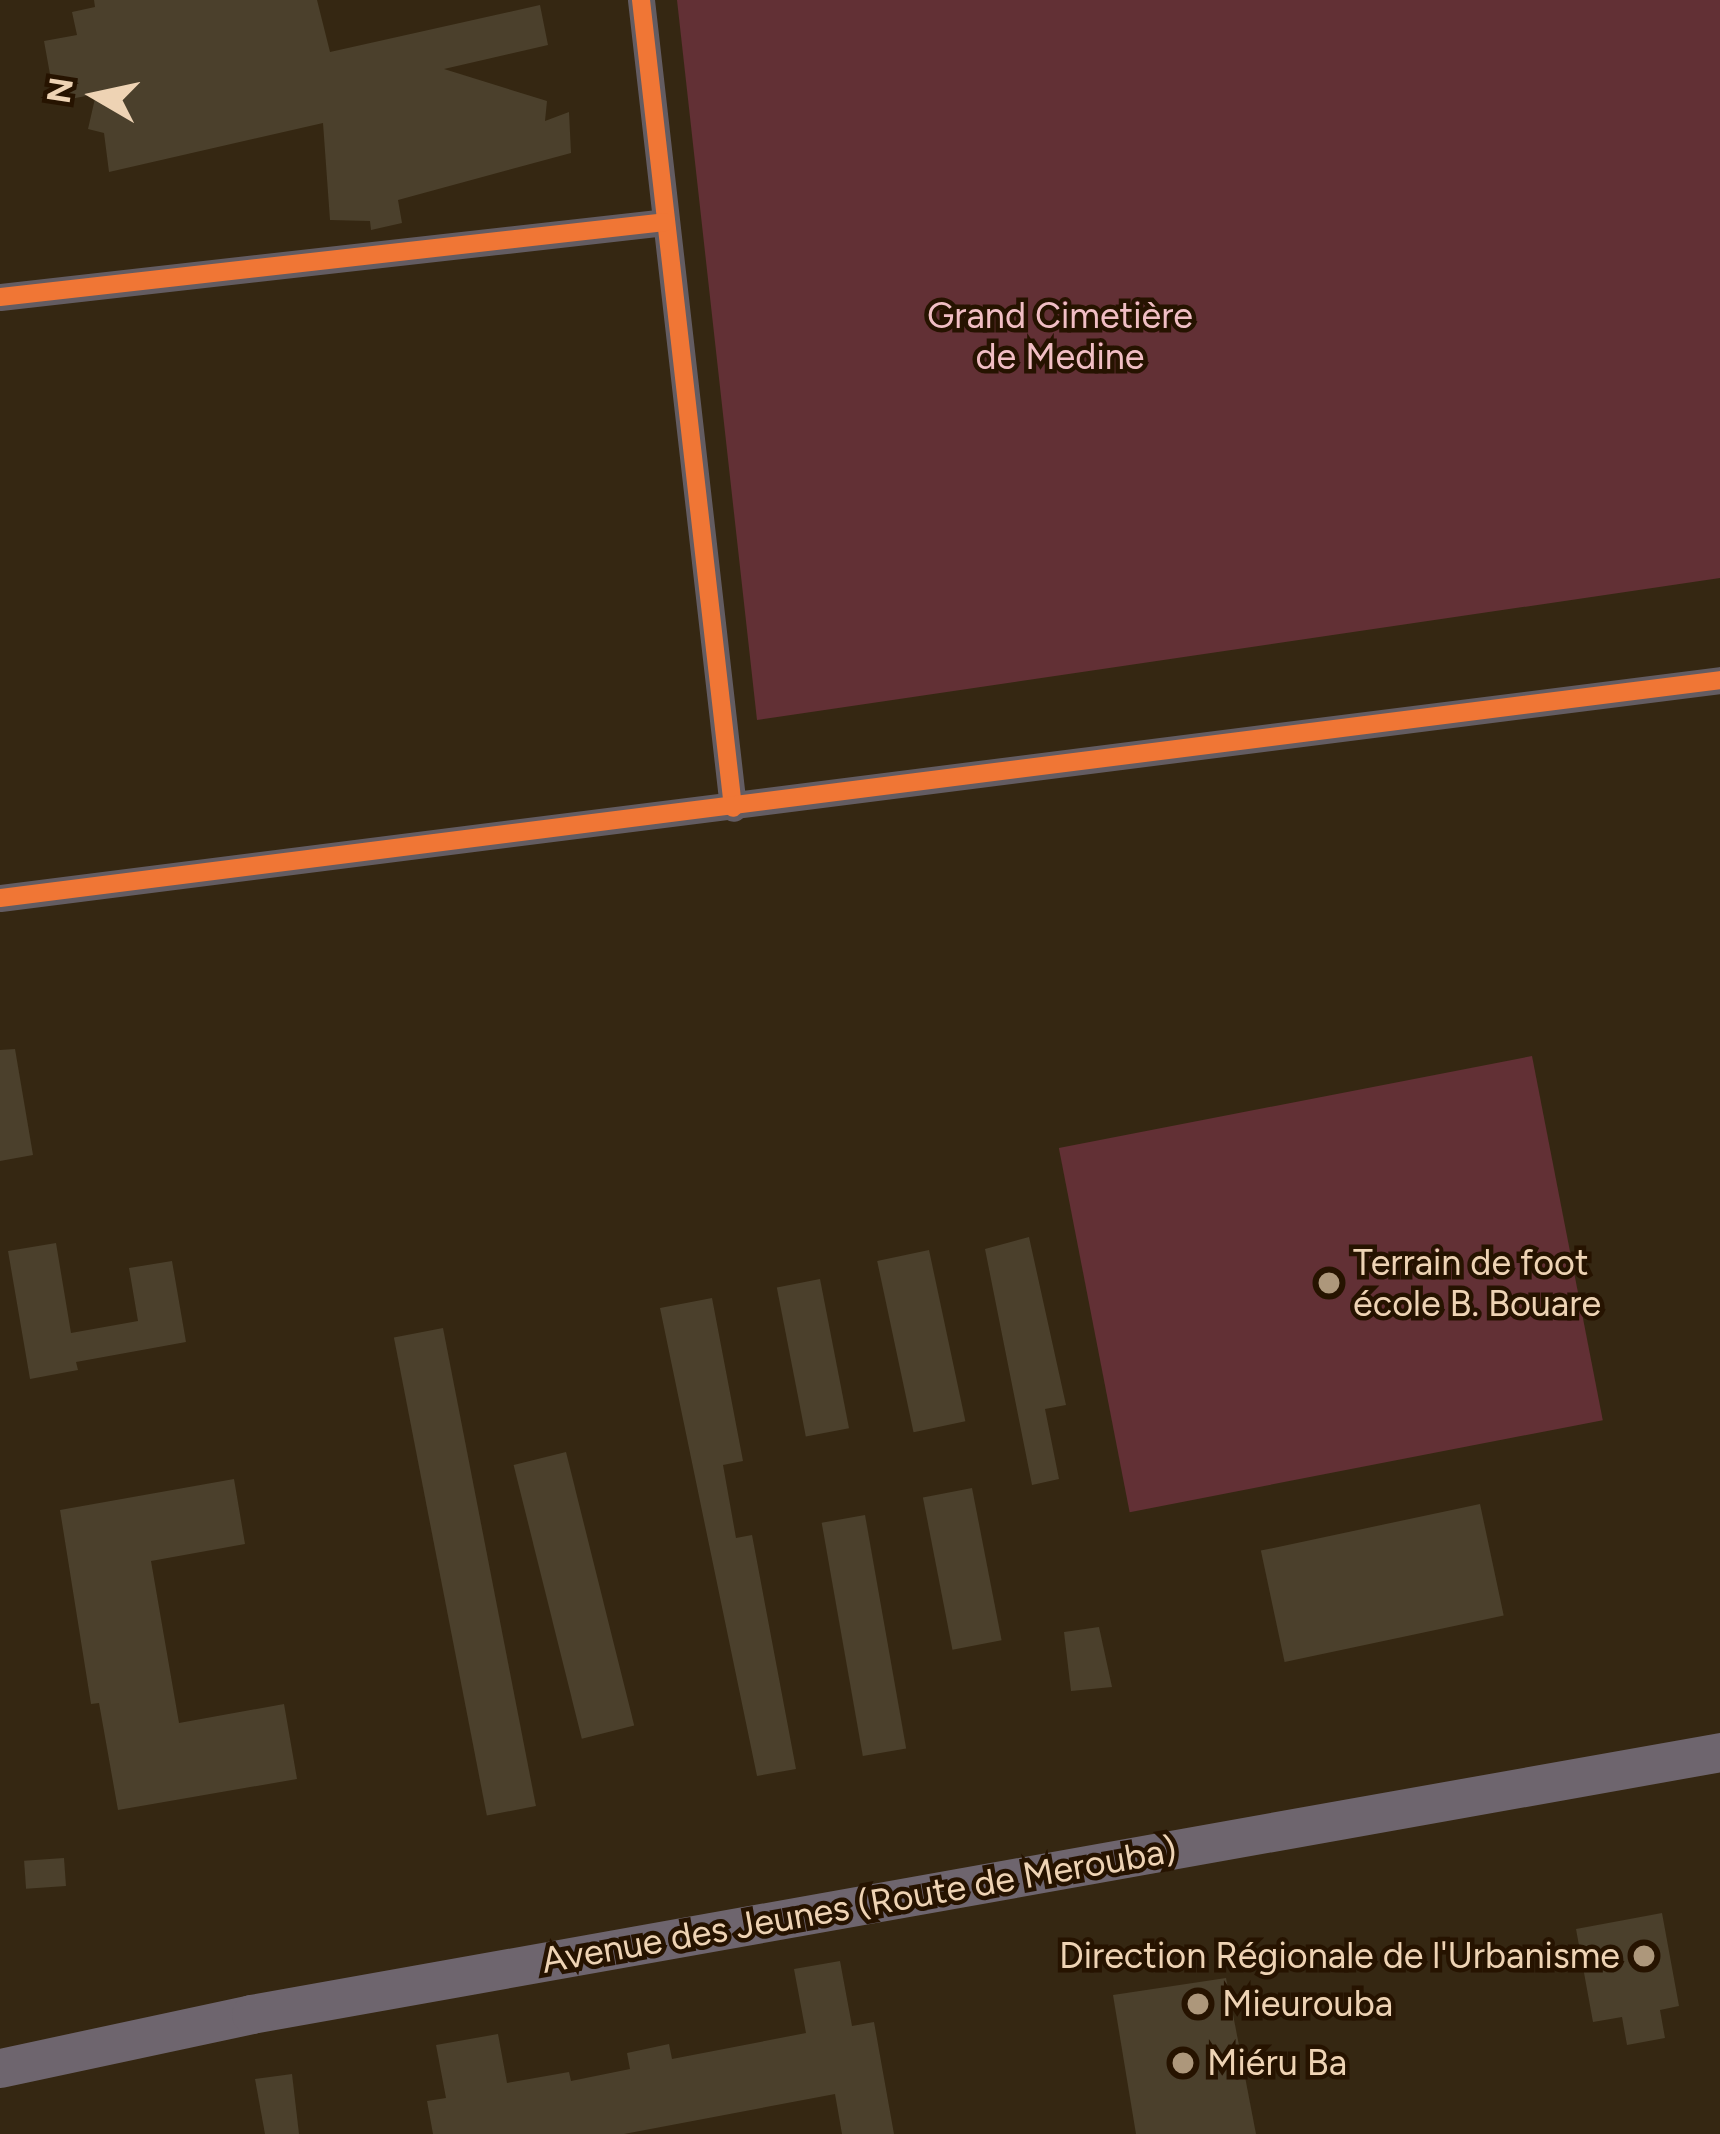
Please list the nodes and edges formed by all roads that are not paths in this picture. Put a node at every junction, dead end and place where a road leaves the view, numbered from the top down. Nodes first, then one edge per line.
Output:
1 (641, 0) edge
2 (665, 222) junction
3 (0, 297) edge
4 (1720, 680) edge
5 (733, 808) junction
6 (0, 898) edge
7 (1720, 1751) edge
8 (0, 2068) edge

1 - 2 street
2 - 3 street
2 - 5 street
4 - 5 street
5 - 6 street
7 - 8 main road, Avenue des Jeunes (Route de Merouba)

